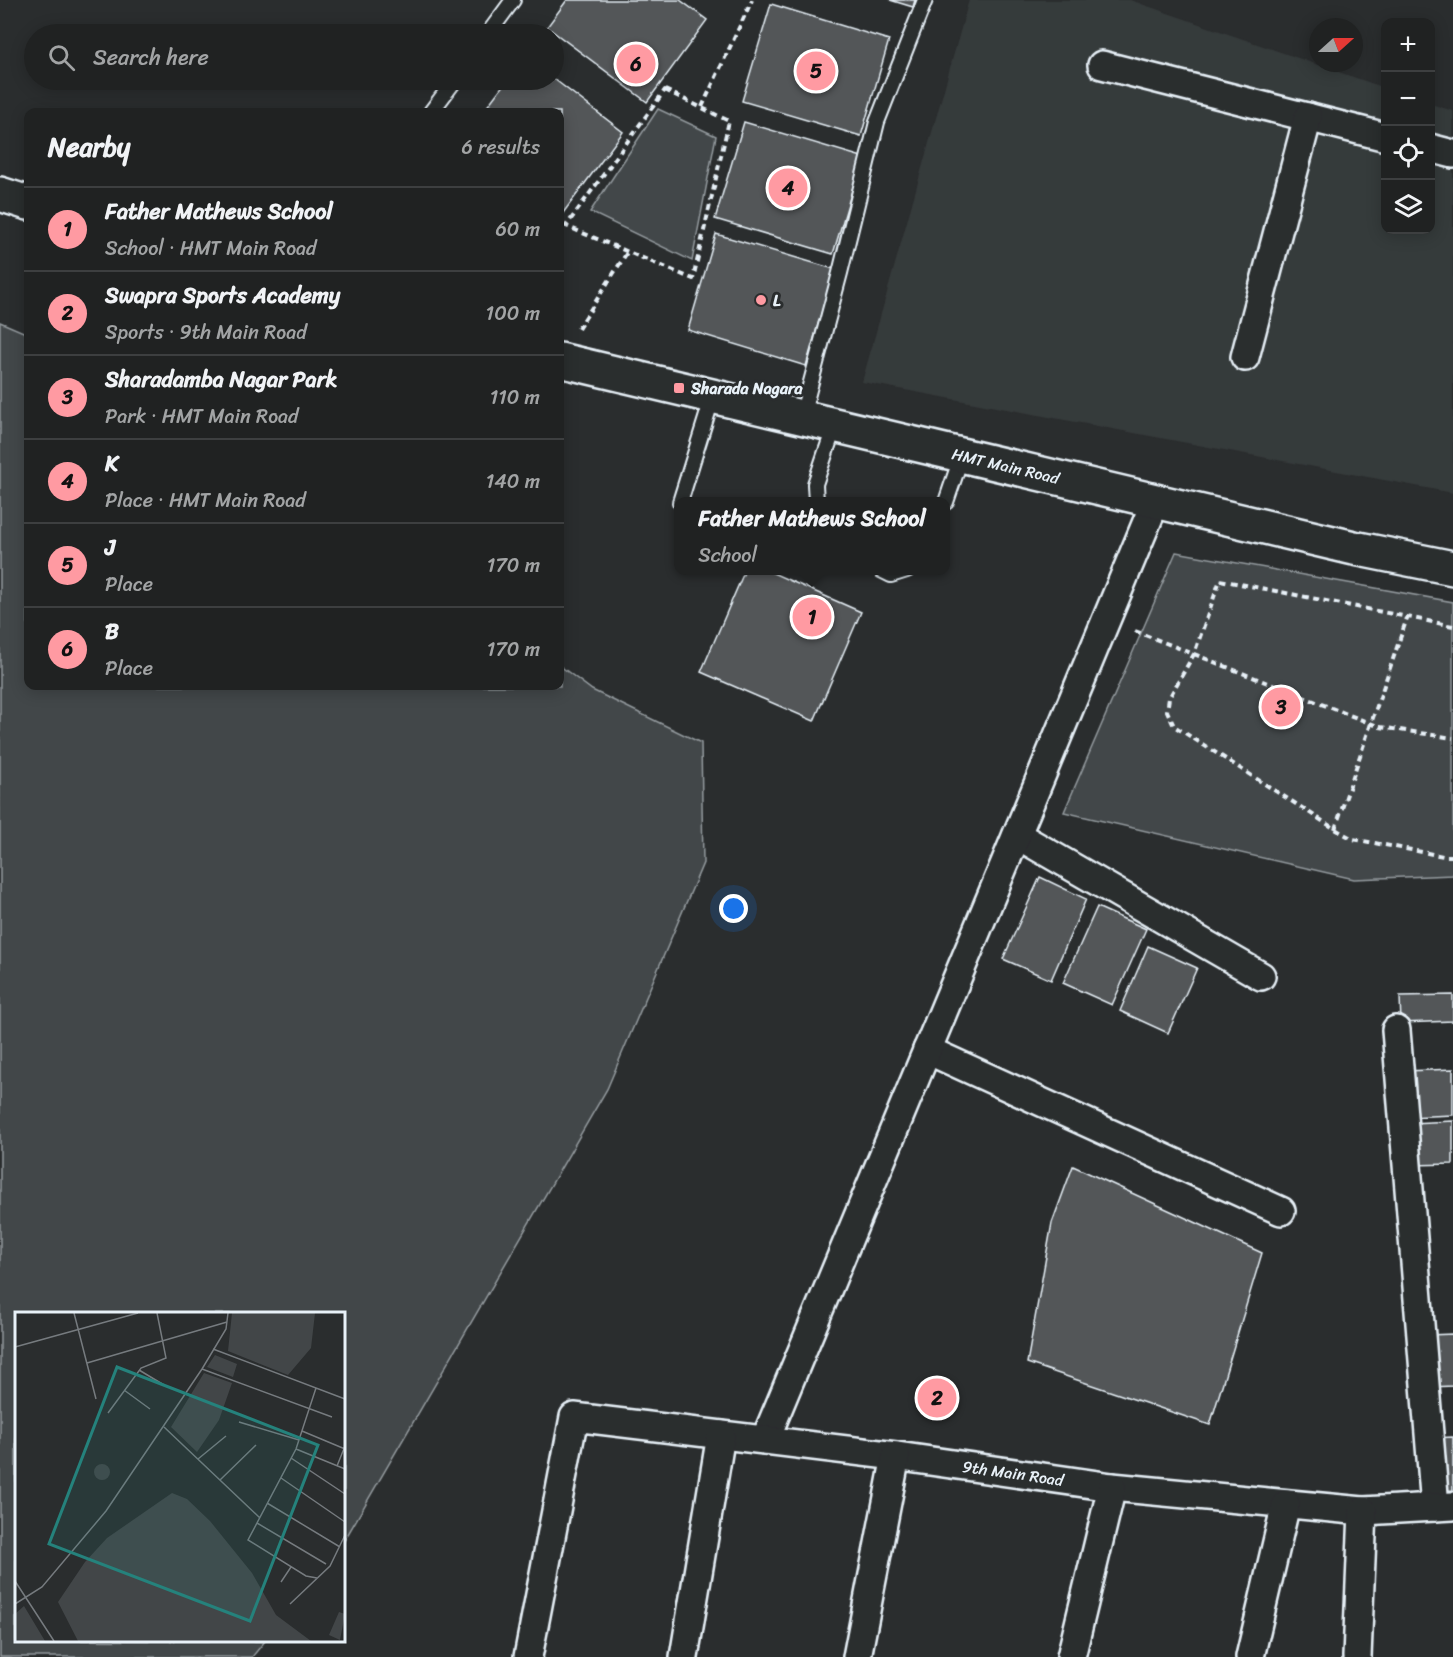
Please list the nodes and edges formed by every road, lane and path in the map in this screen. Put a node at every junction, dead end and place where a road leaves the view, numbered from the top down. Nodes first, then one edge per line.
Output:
1 (513, 0) edge
2 (752, 0) edge
3 (925, 0) edge
4 (495, 24) edge
5 (1102, 65) dead end
6 (448, 90) edge
7 (702, 107) junction
8 (434, 108) edge
9 (1308, 117) junction
10 (1381, 136) edge
11 (1435, 149) edge
12 (1453, 154) edge
13 (0, 194) edge
14 (24, 202) edge
15 (628, 252) junction
16 (566, 349) edge
17 (1245, 357) dead end
18 (713, 396) junction
19 (802, 416) junction
20 (835, 425) junction
21 (962, 455) junction
22 (681, 497) edge
23 (816, 497) edge
24 (947, 497) edge
25 (1156, 500) junction
26 (1453, 568) edge
27 (1407, 618) junction
28 (1107, 620) junction
29 (1453, 626) edge
30 (1194, 654) junction
31 (1370, 723) junction
32 (1453, 738) edge
33 (1335, 829) junction
34 (1017, 835) junction
35 (1453, 856) edge
36 (1261, 976) dead end
37 (1396, 1030) dead end
38 (927, 1050) junction
39 (1281, 1211) dead end
40 (721, 1435) junction
41 (765, 1440) junction
42 (896, 1456) junction
43 (1112, 1487) junction
44 (1286, 1504) junction
45 (1444, 1507) edge
46 (1363, 1511) junction
47 (528, 1657) edge
48 (684, 1657) edge
49 (857, 1657) edge
50 (1071, 1657) edge
51 (1250, 1657) edge
52 (1357, 1657) edge

1 - 4 lane
2 - 7 path
3 - 19 lane
5 - 9 street
6 - 8 lane
7 - 15 path
7 - 15 path
9 - 10 street
9 - 17 street
11 - 12 street
13 - 14 street
15 - 16 path
16 - 18 street, HMT Main Road
18 - 19 street, HMT Main Road
18 - 22 lane
19 - 20 street, HMT Main Road
20 - 21 street, HMT Main Road
20 - 23 lane
21 - 24 lane
21 - 25 street, HMT Main Road
25 - 26 street, HMT Main Road
25 - 28 street
27 - 29 path
27 - 30 path
27 - 31 path
28 - 30 path
28 - 34 street
30 - 31 path
30 - 33 path
31 - 32 path
31 - 33 path
33 - 35 path
34 - 36 street
34 - 38 street
37 - 45 street
38 - 39 street
38 - 41 street
40 - 41 street, 9th Main Road
40 - 47 street, 9th Main Road
40 - 48 street
41 - 42 street, 9th Main Road
42 - 43 street, 9th Main Road
42 - 49 street
43 - 44 street, 9th Main Road
43 - 50 street
44 - 46 street, 9th Main Road
44 - 51 street
45 - 46 street, 9th Main Road
46 - 52 street

